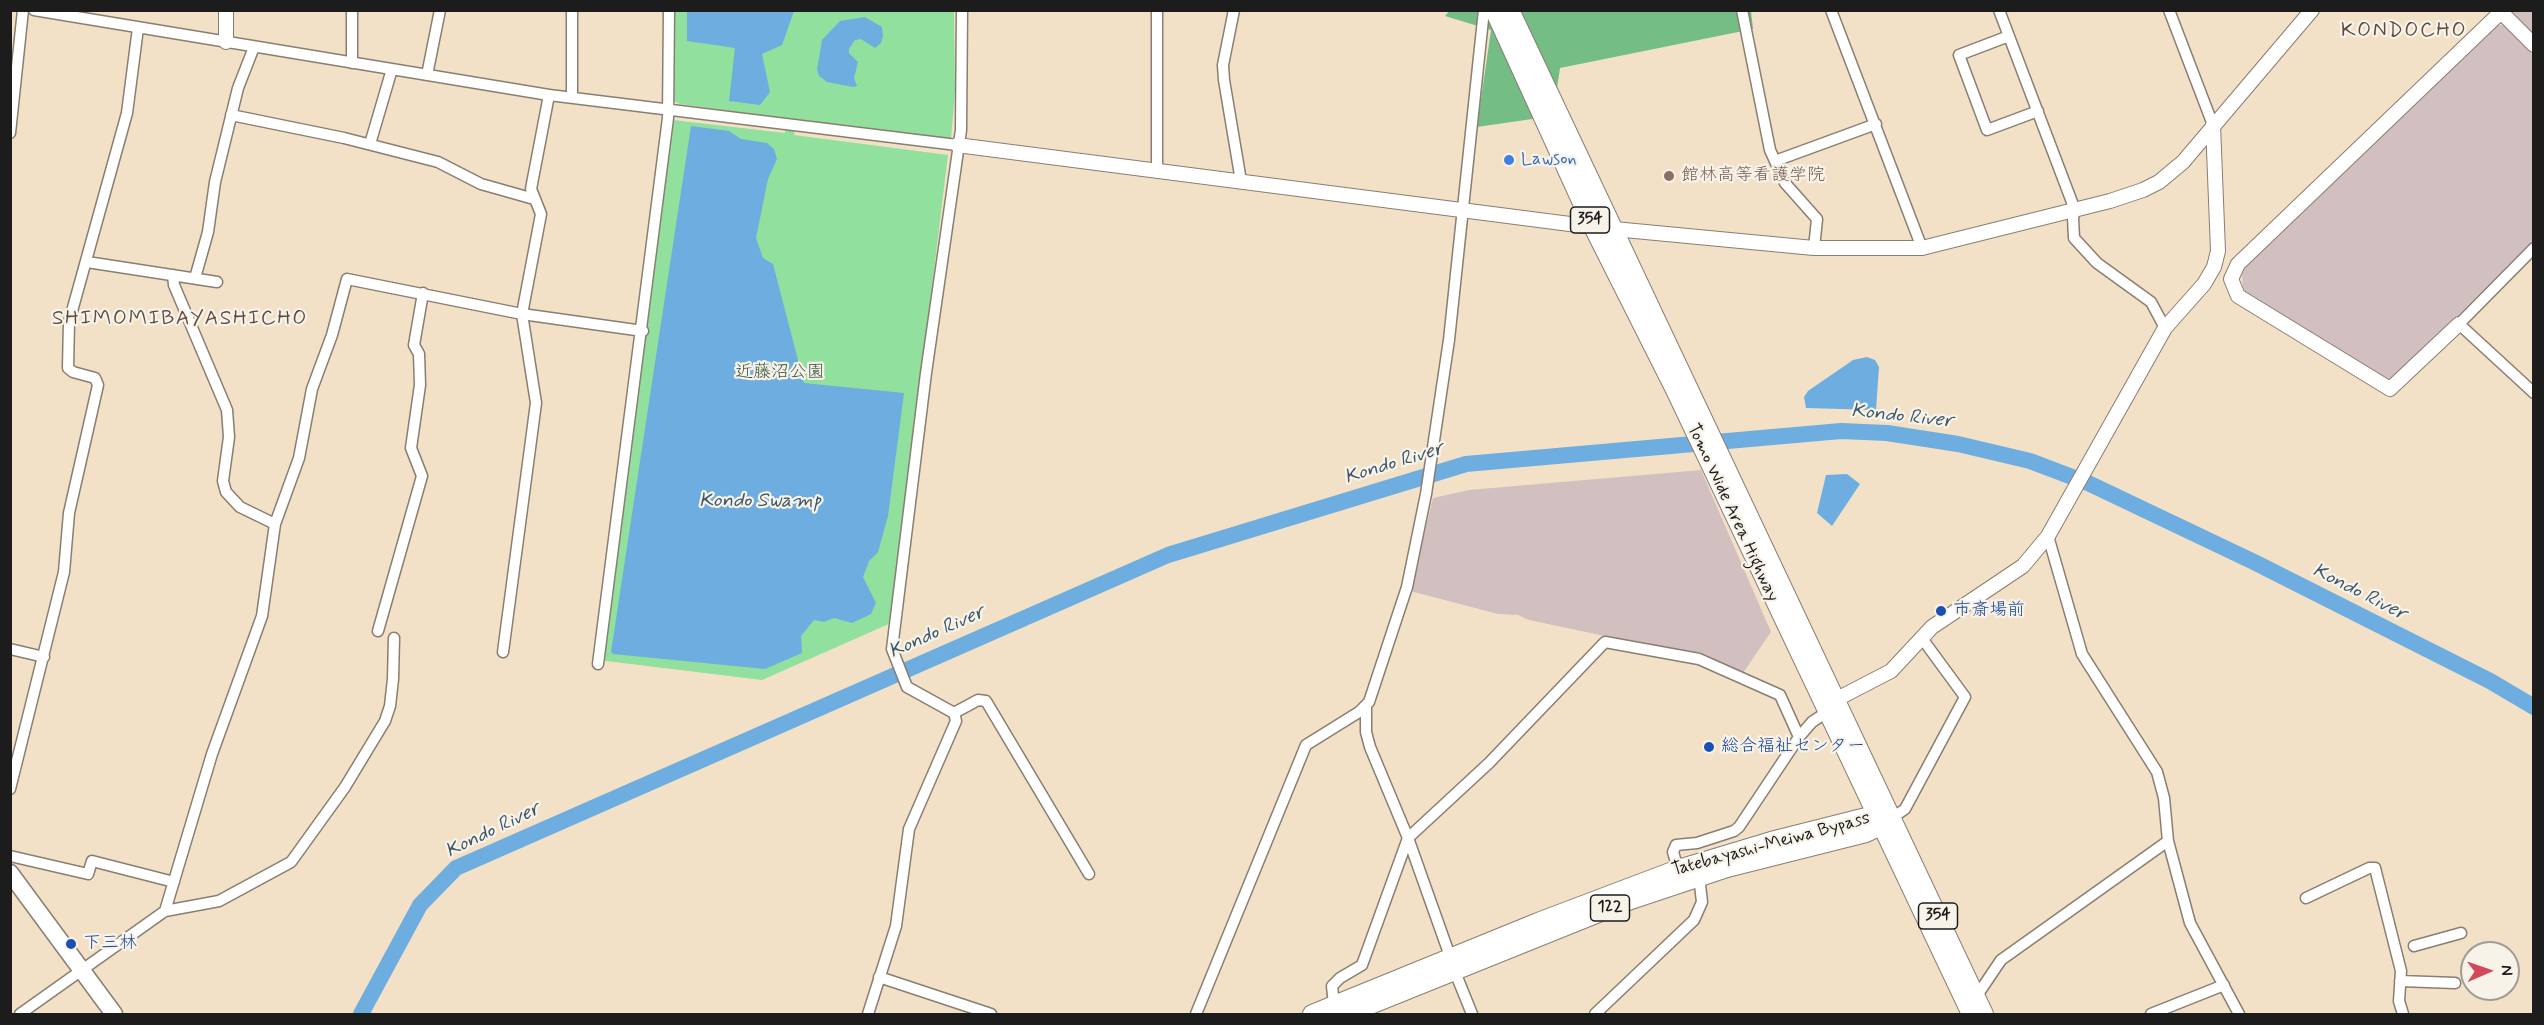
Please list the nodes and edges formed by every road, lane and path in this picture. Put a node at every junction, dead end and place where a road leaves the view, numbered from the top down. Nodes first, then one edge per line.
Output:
1 (23, 10) edge
2 (34, 10) edge
3 (226, 10) edge
4 (352, 10) edge
5 (440, 10) edge
6 (572, 10) edge
7 (669, 10) edge
8 (962, 10) edge
9 (1156, 10) edge
10 (1234, 10) edge
11 (1484, 10) edge
12 (1494, 10) edge
13 (1510, 10) edge
14 (1742, 10) edge
15 (1831, 10) edge
16 (2000, 10) edge
17 (2169, 10) edge
18 (2312, 10) edge
19 (2500, 11) edge
20 (138, 28) junction
21 (2009, 36) junction
22 (226, 42) junction
23 (2534, 45) edge
24 (254, 47) junction
25 (352, 63) junction
26 (392, 69) junction
27 (428, 75) junction
28 (549, 95) junction
29 (572, 97) junction
30 (669, 109) junction
31 (2038, 111) junction
32 (231, 115) junction
33 (1876, 124) junction
34 (2213, 125) junction
35 (10, 133) edge
36 (370, 144) junction
37 (957, 145) junction
38 (1774, 161) junction
39 (1157, 170) junction
40 (1241, 181) junction
41 (534, 199) junction
42 (2075, 210) junction
43 (1463, 211) junction
44 (1593, 227) junction
45 (1613, 228) junction
46 (1814, 248) junction
47 (1922, 248) junction
48 (2534, 248) edge
49 (87, 262) junction
50 (173, 275) junction
51 (195, 278) junction
52 (217, 282) dead end
53 (423, 293) junction
54 (522, 314) junction
55 (2458, 324) junction
56 (2165, 328) junction
57 (643, 331) junction
58 (2534, 393) edge
59 (1699, 426) junction
60 (274, 524) junction
61 (2048, 536) junction
62 (378, 631) dead end
63 (1921, 637) junction
64 (394, 638) dead end
65 (10, 649) edge
66 (502, 652) dead end
67 (44, 657) junction
68 (598, 664) dead end
69 (1365, 706) junction
70 (1832, 706) junction
71 (954, 714) junction
72 (1799, 737) junction
73 (10, 789) edge
74 (1882, 820) junction
75 (1408, 838) junction
76 (2168, 841) junction
77 (10, 856) edge
78 (1678, 869) junction
79 (10, 873) edge
80 (1089, 874) dead end
81 (1699, 876) junction
82 (174, 882) junction
83 (2306, 898) dead end
84 (165, 911) junction
85 (2461, 933) dead end
86 (2414, 945) dead end
87 (1453, 966) junction
88 (82, 971) junction
89 (879, 976) junction
90 (2400, 981) junction
91 (2455, 983) dead end
92 (2224, 986) junction
93 (1973, 1006) edge
94 (1339, 1011) edge
95 (20, 1014) edge
96 (114, 1014) edge
97 (868, 1014) edge
98 (991, 1014) edge
99 (1196, 1014) edge
100 (1311, 1014) edge
101 (1472, 1014) edge
102 (1595, 1014) edge
103 (1984, 1014) edge
104 (2151, 1014) edge
105 (2239, 1014) edge
106 (2403, 1014) edge

1 - 35 street
2 - 20 street
3 - 22 street
4 - 25 street
5 - 27 street
6 - 29 street
7 - 30 street
8 - 37 street
9 - 39 street
10 - 40 street
11 - 43 street
12 - 44 highway, Tomo Wide Area Highway / 354
13 - 45 highway, Tomo Wide Area Highway / 354
14 - 38 street
15 - 33 street
16 - 21 street
17 - 34 street
18 - 34 street
19 - 23 street
19 - 55 street
20 - 22 street
20 - 49 street
21 - 31 street
21 - 31 street
22 - 24 street
24 - 25 street
24 - 32 street
25 - 26 street
26 - 27 street
26 - 36 street
27 - 28 street
28 - 29 street
28 - 41 street
29 - 30 street
30 - 37 street
30 - 57 street
31 - 42 street
32 - 36 street
32 - 51 street
33 - 38 street
33 - 47 street
34 - 42 street
34 - 56 street
36 - 41 street
37 - 39 street
37 - 71 street
38 - 46 street
39 - 40 street
40 - 43 street
41 - 54 street
42 - 47 street
42 - 56 street
43 - 44 street
43 - 69 street
44 - 45 street
44 - 59 highway, Tomo Wide Area Highway / 354
45 - 46 street
45 - 59 highway, Tomo Wide Area Highway / 354
46 - 47 street
48 - 55 street
49 - 50 street
49 - 67 street
50 - 51 street
50 - 60 street
51 - 52 street
53 - 54 street
53 - 60 street
53 - 62 street
54 - 57 street
54 - 66 street
55 - 58 street
56 - 61 street
57 - 68 street
59 - 70 highway, Tomo Wide Area Highway / 354
60 - 82 street
61 - 63 street
61 - 76 street
63 - 70 street
63 - 74 street
64 - 84 street
65 - 67 street
67 - 73 street
69 - 75 street
69 - 99 street
70 - 72 street
70 - 74 highway, Tomo Wide Area Highway / 354
71 - 80 street
71 - 89 street
72 - 75 street
72 - 78 street
74 - 78 highway, Tatebayashi-Meiwa Bypass / 122
74 - 81 highway, Tatebayashi-Meiwa Bypass / 122
74 - 93 highway, Tomo Wide Area Highway / 354
75 - 87 street
75 - 94 street
76 - 92 street
76 - 93 street
77 - 82 street
78 - 87 highway, Tatebayashi-Meiwa Bypass / 122
79 - 88 main road
81 - 87 highway, Tatebayashi-Meiwa Bypass / 122
81 - 102 street
82 - 84 street
83 - 90 street
84 - 88 street
85 - 86 street
87 - 94 highway, Tatebayashi-Meiwa Bypass / 122
87 - 101 street
88 - 95 street
88 - 96 main road
89 - 97 street
89 - 98 street
90 - 91 street
90 - 106 street
92 - 104 street
92 - 105 street
93 - 103 highway, Tomo Wide Area Highway / 354
94 - 100 highway, Tatebayashi-Meiwa Bypass / 122

